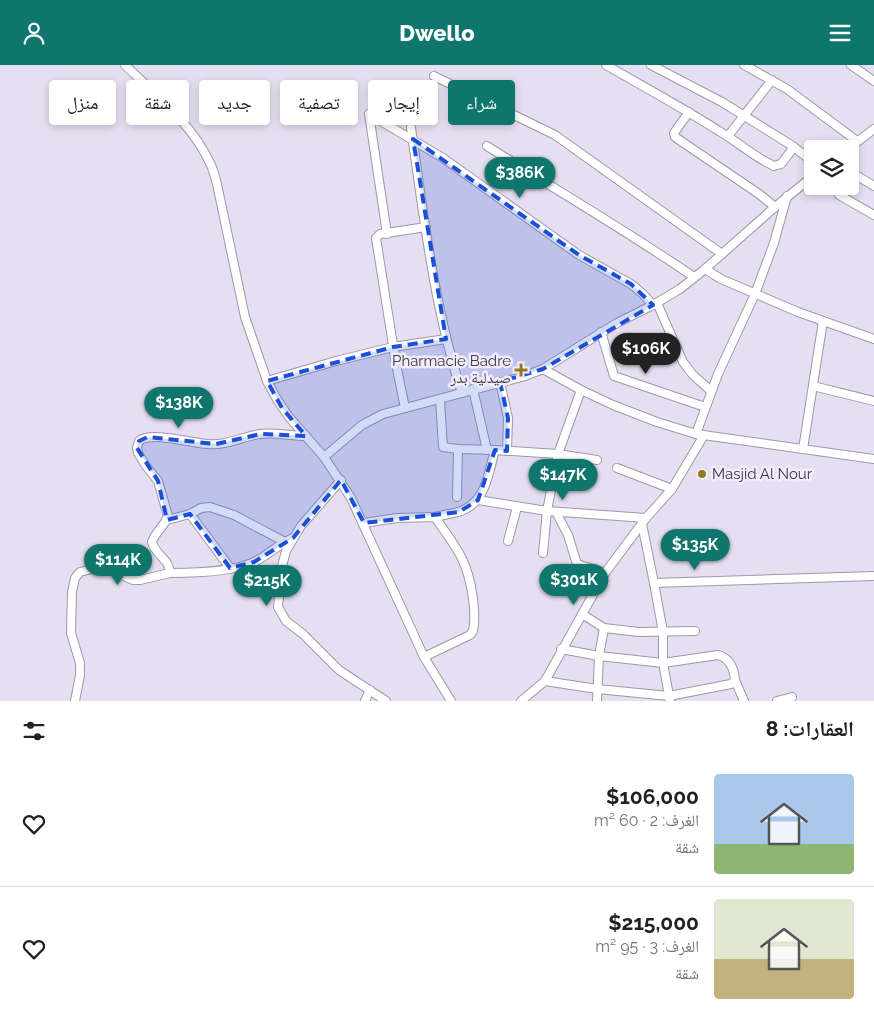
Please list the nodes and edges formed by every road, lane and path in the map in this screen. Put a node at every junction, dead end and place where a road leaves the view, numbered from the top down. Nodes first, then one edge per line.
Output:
1 (125, 65) edge
2 (606, 65) edge
3 (651, 65) edge
4 (744, 65) edge
5 (851, 65) edge
6 (434, 76) dead end
7 (772, 80) junction
8 (874, 81) edge
9 (689, 112) junction
10 (745, 116) junction
11 (411, 128) dead end
12 (873, 131) edge
13 (728, 137) junction
14 (412, 139) junction
15 (857, 140) edge
16 (859, 140) edge
17 (487, 146) dead end
18 (794, 147) junction
19 (804, 155) edge
20 (859, 178) edge
21 (804, 183) edge
22 (874, 186) edge
23 (839, 195) edge
24 (787, 197) junction
25 (775, 207) junction
26 (874, 215) edge
27 (426, 227) junction
28 (387, 234) junction
29 (722, 254) junction
30 (705, 269) junction
31 (694, 277) junction
32 (755, 294) junction
33 (655, 304) junction
34 (823, 321) junction
35 (602, 332) junction
36 (446, 339) junction
37 (874, 339) edge
38 (393, 347) junction
39 (543, 369) junction
40 (267, 381) junction
41 (500, 382) junction
42 (813, 386) junction
43 (472, 389) junction
44 (581, 391) junction
45 (711, 391) junction
46 (462, 393) junction
47 (440, 400) junction
48 (874, 401) edge
49 (705, 407) junction
50 (405, 408) junction
51 (696, 434) junction
52 (704, 435) junction
53 (306, 436) junction
54 (458, 449) junction
55 (803, 449) junction
56 (491, 450) junction
57 (507, 451) junction
58 (558, 454) junction
59 (324, 457) junction
60 (874, 459) edge
61 (597, 460) dead end
62 (617, 468) dead end
63 (341, 480) junction
64 (672, 489) junction
65 (457, 497) dead end
66 (478, 500) junction
67 (517, 507) junction
68 (547, 511) junction
69 (556, 511) junction
70 (190, 514) junction
71 (435, 517) junction
72 (167, 520) junction
73 (644, 521) junction
74 (364, 523) junction
75 (293, 538) junction
76 (508, 541) dead end
77 (284, 542) junction
78 (543, 553) dead end
79 (230, 568) junction
80 (170, 573) junction
81 (605, 573) junction
82 (874, 576) edge
83 (654, 583) junction
84 (582, 614) junction
85 (604, 628) junction
86 (695, 631) dead end
87 (663, 632) junction
88 (562, 649) junction
89 (599, 656) junction
90 (424, 657) junction
91 (663, 663) junction
92 (735, 680) junction
93 (545, 681) junction
94 (597, 689) junction
95 (370, 690) junction
96 (628, 697) edge
97 (792, 697) dead end
98 (669, 698) edge
99 (76, 701) edge
100 (364, 701) edge
101 (386, 701) edge
102 (451, 701) edge
103 (521, 701) edge
104 (597, 701) edge
105 (744, 701) edge
106 (777, 701) edge

1 - 40 street
2 - 9 street
3 - 10 street
4 - 7 street
5 - 8 street
6 - 29 street
7 - 10 street
7 - 15 street
9 - 13 street
9 - 25 street
10 - 13 street
10 - 18 street
11 - 14 street
12 - 16 street
13 - 18 street
14 - 27 street
14 - 28 street
14 - 33 street
17 - 31 street
18 - 19 street
20 - 22 street
21 - 24 street
23 - 26 street
24 - 25 street
24 - 32 street
25 - 29 street
27 - 28 street
27 - 36 street
28 - 38 street
29 - 30 street
30 - 31 street
30 - 32 street
31 - 33 street
32 - 34 street
32 - 45 street
33 - 35 street
33 - 45 street
34 - 37 street
34 - 42 street
35 - 39 street
35 - 49 street
36 - 38 street
36 - 46 street
38 - 40 street
38 - 50 street
39 - 41 street
39 - 44 street
40 - 53 street
41 - 43 street
41 - 57 street
42 - 48 street
42 - 55 street
43 - 46 street
43 - 56 street
44 - 51 street
44 - 58 street
45 - 49 street
46 - 47 street
47 - 50 street
47 - 54 street
49 - 51 street
50 - 59 street
51 - 52 street
52 - 55 street
52 - 64 street
53 - 59 street
53 - 72 street
54 - 56 street
54 - 65 street
55 - 60 street
56 - 57 street
56 - 66 street
57 - 58 street
58 - 61 street
58 - 68 street
59 - 63 street
62 - 64 street
63 - 74 street
63 - 75 street
64 - 73 street
66 - 67 street
66 - 71 street
67 - 68 street
67 - 76 street
68 - 69 street
68 - 78 street
69 - 73 street
69 - 81 street
70 - 72 street
70 - 77 street
70 - 79 street
71 - 74 street
71 - 90 street
72 - 80 street
73 - 81 street
73 - 83 street
74 - 90 street
75 - 77 street
75 - 95 street
77 - 79 street
79 - 80 street
80 - 99 street
81 - 84 street
82 - 83 street
83 - 87 street
84 - 85 street
84 - 88 street
85 - 87 street
85 - 89 street
86 - 87 street
87 - 91 street
88 - 89 street
88 - 93 street
89 - 91 street
89 - 94 street
90 - 102 street
91 - 92 street
91 - 98 street
92 - 98 street
92 - 105 street
93 - 94 street
93 - 103 street
94 - 96 street
94 - 104 street
95 - 100 street
95 - 101 street
96 - 98 street
97 - 106 street

